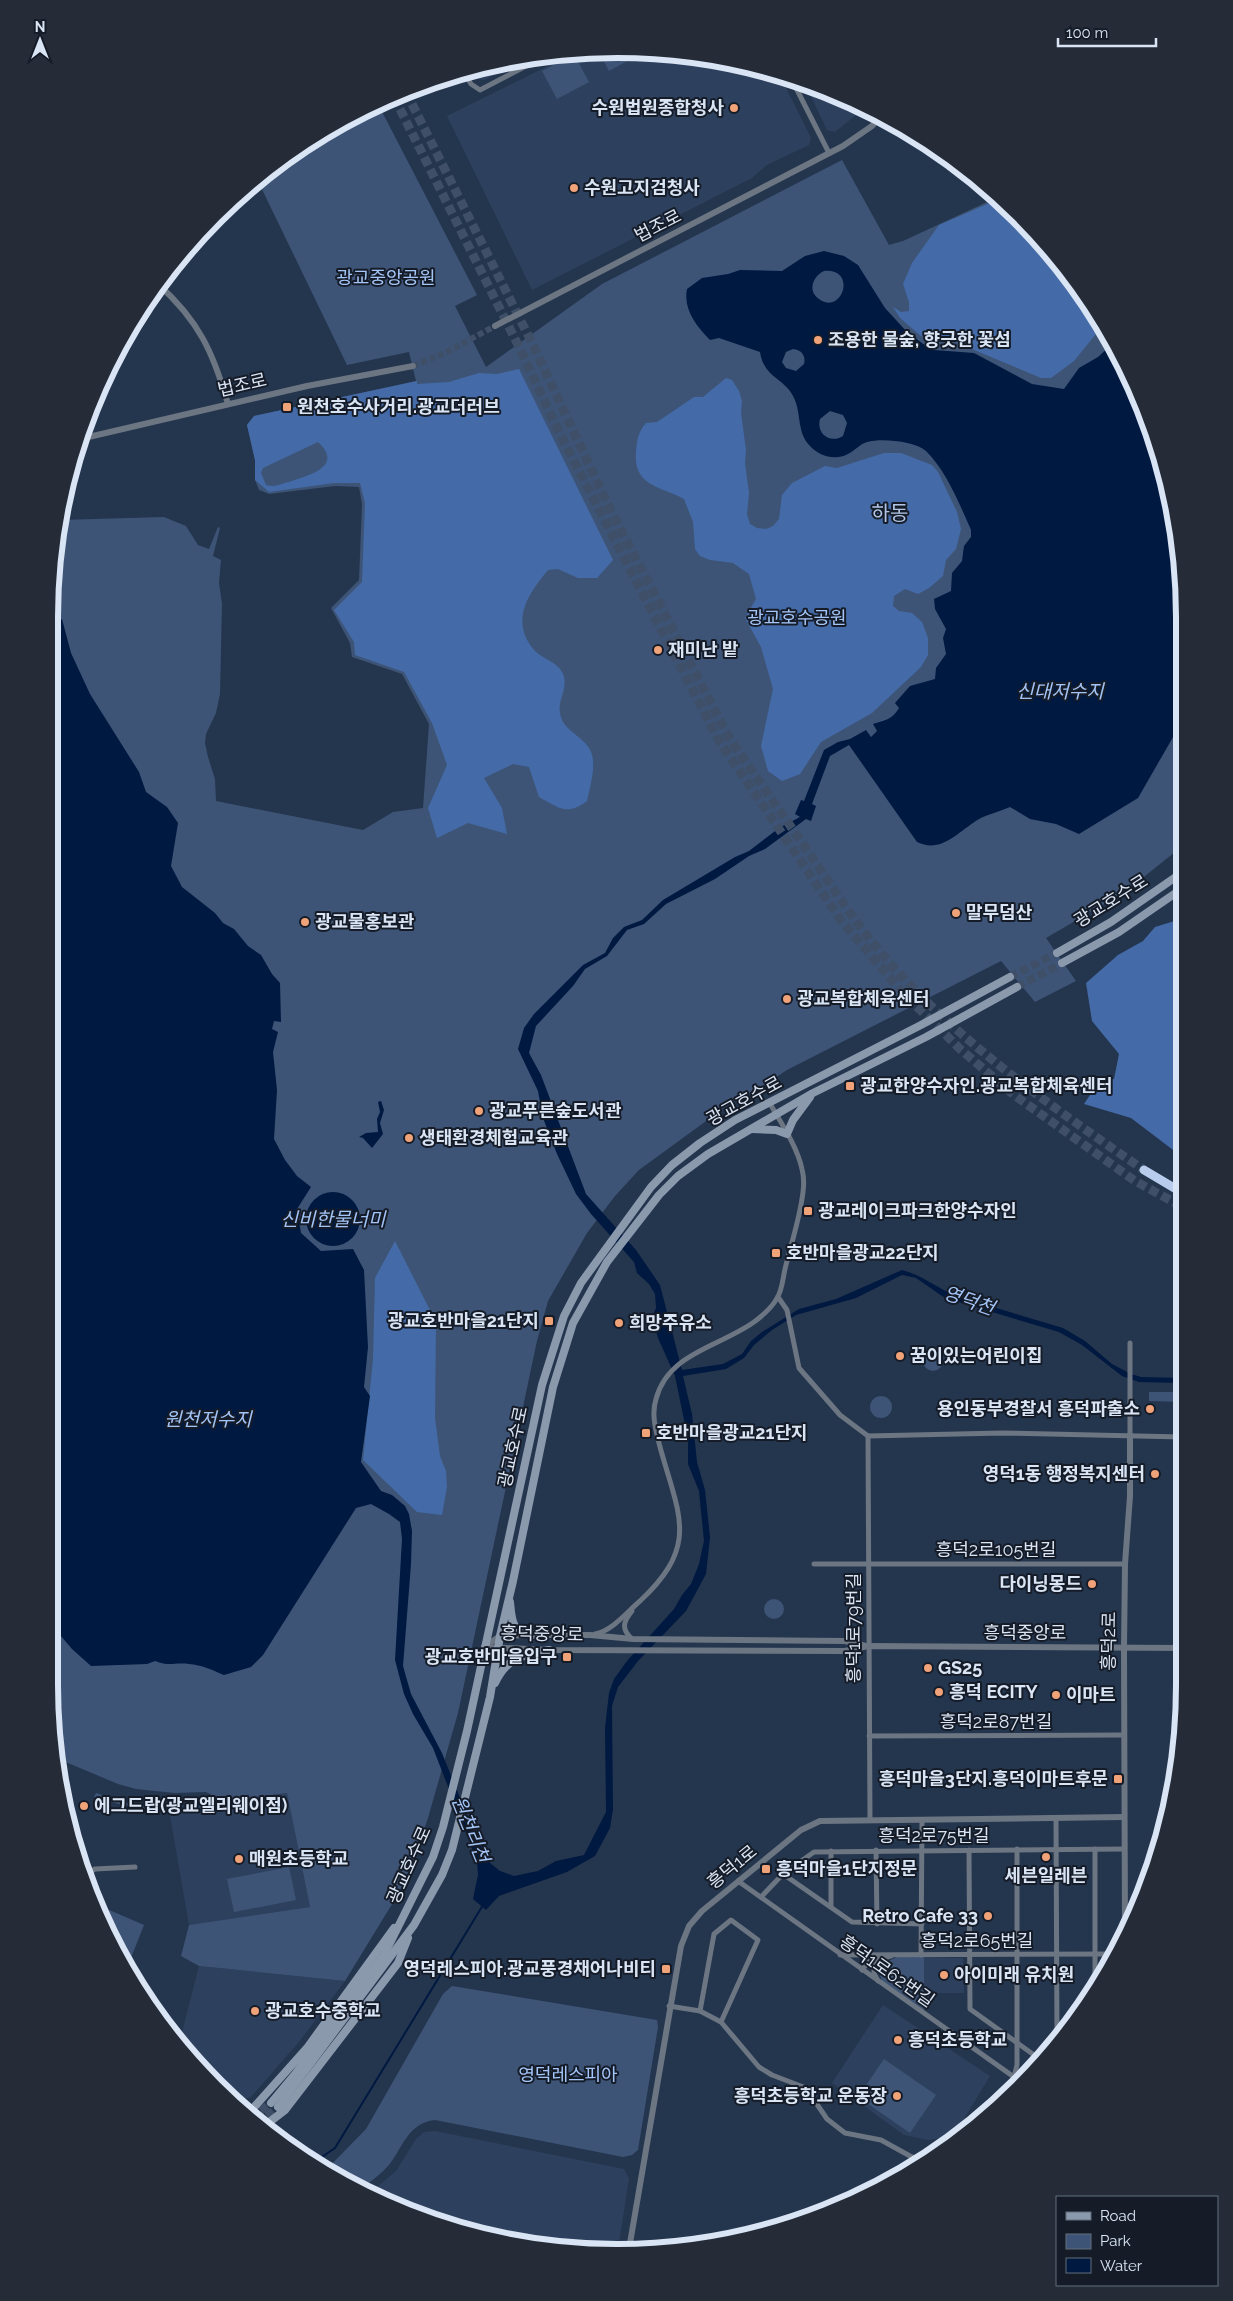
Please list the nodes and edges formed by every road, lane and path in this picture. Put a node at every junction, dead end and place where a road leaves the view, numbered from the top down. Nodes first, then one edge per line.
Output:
1 (529, 64) edge
2 (468, 78) edge
3 (795, 87) edge
4 (875, 121) edge
5 (829, 153) junction
6 (163, 290) edge
7 (496, 326) tunnel mouth
8 (413, 366) tunnel mouth
9 (228, 404) junction
10 (87, 437) edge
11 (1176, 877) edge
12 (1176, 893) edge
13 (1057, 953) tunnel mouth
14 (1062, 963) tunnel mouth
15 (1010, 977) tunnel mouth
16 (1017, 987) tunnel mouth
17 (813, 1093) junction
18 (770, 1102) junction
19 (776, 1114) junction
20 (747, 1130) junction
21 (787, 1134) junction
22 (1144, 1170) tunnel mouth
23 (1176, 1189) edge
24 (778, 1297) junction
25 (1130, 1343) dead end
26 (1130, 1435) junction
27 (868, 1436) junction
28 (1176, 1437) edge
29 (814, 1564) dead end
30 (868, 1564) junction
31 (1125, 1564) junction
32 (510, 1594) junction
33 (641, 1600) junction
34 (537, 1635) junction
35 (590, 1635) junction
36 (500, 1636) junction
37 (633, 1639) junction
38 (868, 1646) junction
39 (484, 1647) junction
40 (499, 1648) junction
41 (1124, 1648) junction
42 (1176, 1648) edge
43 (549, 1650) junction
44 (490, 1697) junction
45 (1124, 1735) junction
46 (869, 1736) junction
47 (1124, 1817) junction
48 (1056, 1818) junction
49 (870, 1820) junction
50 (922, 1820) junction
51 (1017, 1849) junction
52 (1056, 1849) junction
53 (1095, 1849) junction
54 (1124, 1849) junction
55 (831, 1850) junction
56 (876, 1850) junction
57 (922, 1850) junction
58 (969, 1850) junction
59 (135, 1867) dead end
60 (90, 1872) edge
61 (783, 1874) junction
62 (738, 1881) junction
63 (761, 1898) junction
64 (831, 1907) junction
65 (403, 1916) junction
66 (1125, 1917) edge
67 (414, 1924) junction
68 (876, 1924) junction
69 (922, 1924) junction
70 (921, 1954) junction
71 (969, 1954) junction
72 (1017, 1954) junction
73 (1056, 1954) junction
74 (1095, 1954) junction
75 (1106, 1954) edge
76 (840, 1955) junction
77 (896, 1955) junction
78 (862, 1970) junction
79 (1095, 1973) edge
80 (879, 1983) junction
81 (669, 2006) junction
82 (700, 2010) junction
83 (721, 2022) junction
84 (1057, 2029) edge
85 (1018, 2042) junction
86 (1035, 2055) edge
87 (1014, 2077) joint
88 (253, 2109) edge
89 (269, 2122) edge
90 (914, 2157) edge
91 (630, 2243) edge

1 - 2 street
3 - 5 street
4 - 5 street, 법조로
5 - 7 street, 법조로
6 - 9 street
8 - 9 street, 법조로
9 - 10 street, 법조로
11 - 13 main road, 광교호수로
12 - 14 main road, 광교호수로
15 - 18 main road, 광교호수로
16 - 17 main road, 광교호수로
17 - 19 main road, 광교호수로
17 - 21 main road
18 - 19 street
18 - 39 main road, 광교호수로
19 - 20 main road, 광교호수로
19 - 21 street
20 - 21 main road
20 - 32 main road, 광교호수로
21 - 24 street
22 - 23 highway
24 - 27 street
24 - 33 street
25 - 26 street
26 - 27 street
26 - 28 street
26 - 31 street, 흥덕2로
27 - 30 street, 흥덕1로79번길
29 - 30 street, 흥덕2로105번길
30 - 31 street, 흥덕2로105번길
30 - 38 street, 흥덕1로79번길
31 - 41 street, 흥덕2로
32 - 34 main road
32 - 36 main road, 광교호수로
33 - 35 street
33 - 37 street
34 - 35 street, 흥덕중앙로
34 - 36 street, 흥덕중앙로
35 - 37 street, 흥덕중앙로
36 - 39 street, 흥덕중앙로
36 - 40 main road, 광교호수로
37 - 38 street, 흥덕중앙로
38 - 41 street, 흥덕중앙로
38 - 43 street, 흥덕중앙로
38 - 46 street, 흥덕1로79번길
39 - 40 street, 흥덕중앙로
39 - 65 main road, 광교호수로
40 - 43 street, 흥덕중앙로
40 - 44 main road, 광교호수로
41 - 42 street, 흥덕중앙로
41 - 45 street, 흥덕2로
43 - 44 main road
44 - 67 main road, 광교호수로
45 - 46 street, 흥덕2로87번길
45 - 47 street, 흥덕2로
46 - 49 street, 흥덕1로79번길
47 - 48 street, 흥덕1로
47 - 54 street, 흥덕2로
48 - 50 street, 흥덕1로
48 - 52 street
49 - 50 street, 흥덕1로
49 - 62 street, 흥덕1로
50 - 57 street
51 - 52 street, 흥덕2로75번길
51 - 58 street, 흥덕2로75번길
51 - 72 street
52 - 53 street, 흥덕2로75번길
52 - 73 street
53 - 54 street, 흥덕2로75번길
53 - 74 street
54 - 66 street, 흥덕2로
55 - 56 street, 흥덕2로75번길
55 - 61 street, 흥덕2로75번길
55 - 64 street
56 - 57 street, 흥덕2로75번길
56 - 68 street
57 - 58 street, 흥덕2로75번길
57 - 69 street
58 - 71 street
59 - 60 street
61 - 63 street, 흥덕2로75번길
61 - 64 street
62 - 63 street, 흥덕1로62번길
62 - 81 street, 흥덕1로
63 - 76 street, 흥덕1로62번길
64 - 68 street
65 - 67 main road, 광교호수로
65 - 88 main road
67 - 89 main road
68 - 69 street
69 - 70 street
70 - 71 street, 흥덕2로65번길
70 - 77 street, 흥덕2로65번길
71 - 72 street, 흥덕2로65번길
71 - 85 street
72 - 73 street, 흥덕2로65번길
72 - 85 street
73 - 74 street, 흥덕2로65번길
73 - 84 street
74 - 75 street, 흥덕2로65번길
74 - 79 street
76 - 77 street, 흥덕2로65번길
76 - 78 street, 흥덕1로62번길
77 - 78 street
77 - 80 street
78 - 80 street, 흥덕1로62번길
80 - 87 street, 흥덕1로62번길
81 - 82 street
81 - 91 street, 흥덕1로
82 - 83 street
82 - 83 street
83 - 90 street
85 - 86 street
85 - 87 street

